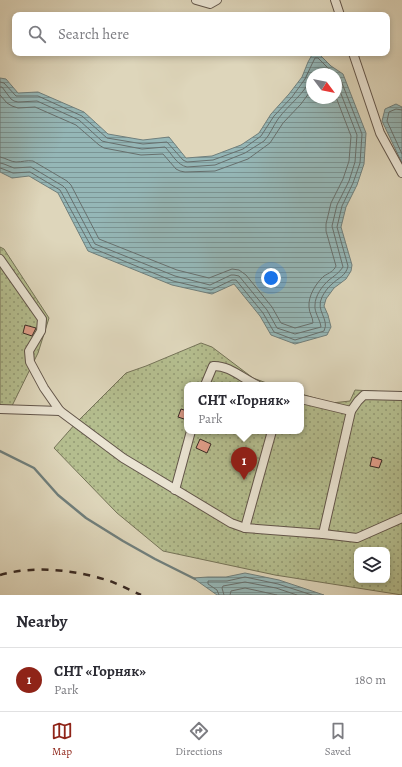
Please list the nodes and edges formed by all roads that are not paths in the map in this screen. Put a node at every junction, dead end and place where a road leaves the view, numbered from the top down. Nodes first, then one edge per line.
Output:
1 (196, 0) edge
2 (217, 0) edge
3 (335, 0) edge
4 (339, 12) edge
5 (354, 56) edge
6 (402, 172) edge
7 (0, 259) edge
8 (206, 382) edge
9 (250, 382) edge
10 (402, 396) edge
11 (304, 400) edge
12 (0, 409) edge
13 (60, 411) junction
14 (352, 411) junction
15 (190, 434) edge
16 (271, 434) edge
17 (176, 490) junction
18 (402, 518) edge
19 (245, 528) junction
20 (323, 534) junction

1 - 2 street
3 - 4 street
5 - 6 street
7 - 13 street
8 - 9 street
10 - 14 street
11 - 14 street
12 - 13 street
13 - 17 street
14 - 20 street
15 - 17 street
16 - 19 street
17 - 19 street
18 - 20 street
19 - 20 street

